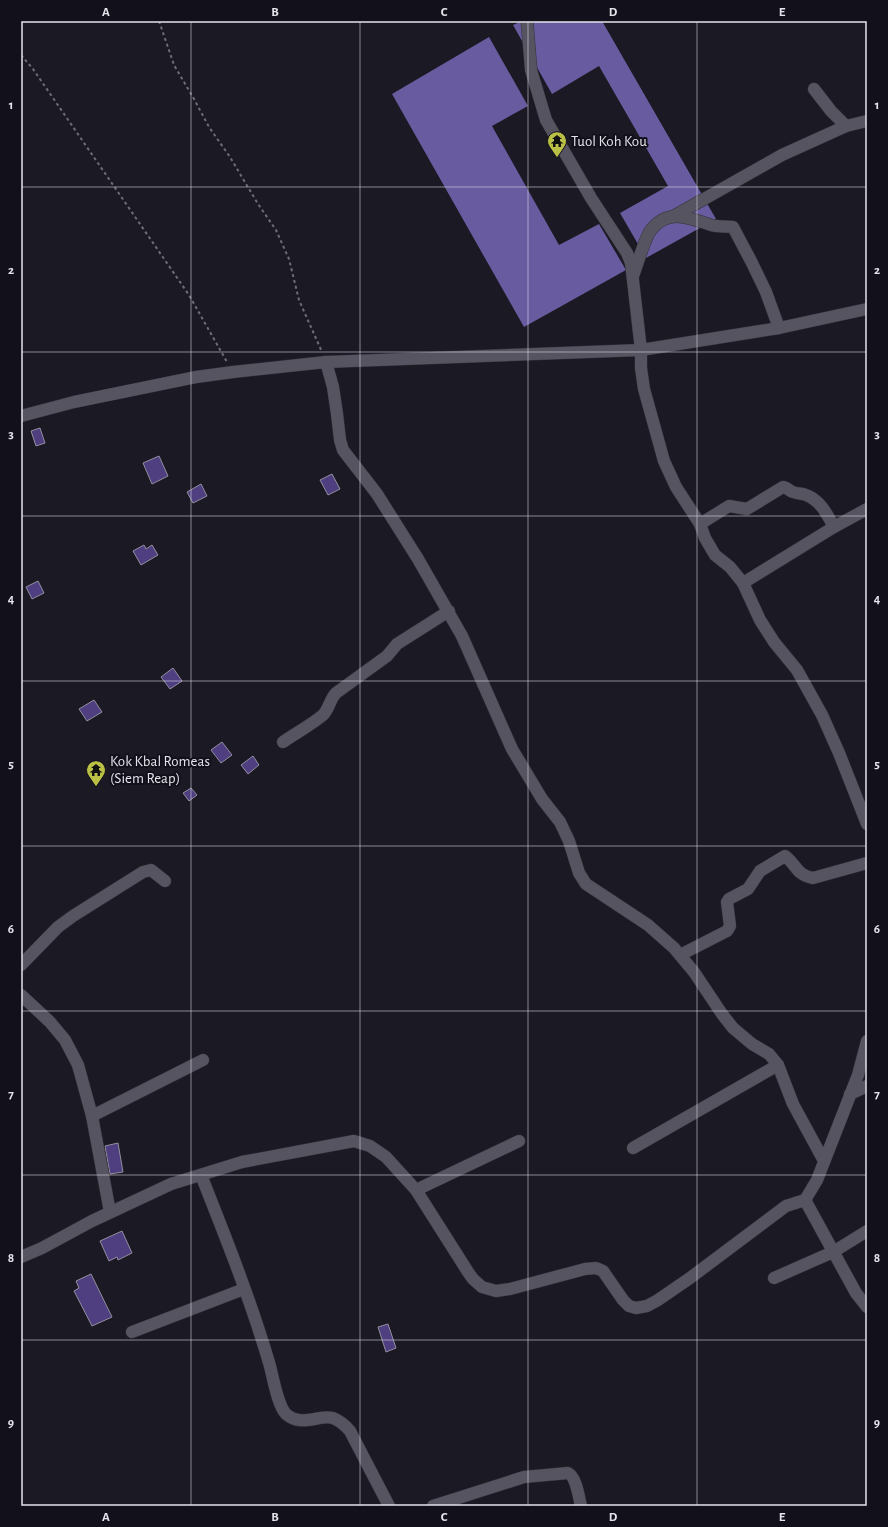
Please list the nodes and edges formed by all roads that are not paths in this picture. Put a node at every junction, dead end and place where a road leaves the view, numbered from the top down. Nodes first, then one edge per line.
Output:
1 (527, 21) edge
2 (814, 89) dead end
3 (867, 121) edge
4 (846, 126) junction
5 (674, 216) junction
6 (632, 278) junction
7 (867, 309) edge
8 (780, 328) junction
9 (641, 350) junction
10 (326, 362) junction
11 (21, 416) edge
12 (867, 509) edge
13 (700, 524) junction
14 (834, 527) junction
15 (743, 583) junction
16 (449, 611) junction
17 (282, 742) dead end
18 (867, 824) edge
19 (867, 863) edge
20 (165, 881) dead end
21 (680, 955) junction
22 (21, 965) edge
23 (21, 995) edge
24 (867, 1041) edge
25 (203, 1060) dead end
26 (778, 1065) junction
27 (867, 1086) edge
28 (850, 1094) junction
29 (92, 1116) junction
30 (518, 1141) dead end
31 (633, 1148) dead end
32 (824, 1161) junction
33 (201, 1175) junction
34 (416, 1190) junction
35 (805, 1200) junction
36 (110, 1212) junction
37 (867, 1231) edge
38 (833, 1252) junction
39 (21, 1257) edge
40 (774, 1278) dead end
41 (244, 1289) junction
42 (867, 1308) edge
43 (132, 1332) dead end
44 (389, 1506) edge
45 (433, 1506) edge
46 (581, 1506) edge

1 - 6 street
2 - 4 street
3 - 4 street
4 - 5 street
5 - 6 street
5 - 8 street
6 - 9 street
7 - 8 street
8 - 9 street
9 - 10 street
9 - 13 street
10 - 11 street
10 - 16 street
12 - 14 street
13 - 14 street
13 - 15 street
14 - 15 street
15 - 18 street
16 - 17 street
16 - 21 street
19 - 21 street
20 - 22 street
21 - 26 street
23 - 29 street
24 - 28 street
25 - 29 street
26 - 31 street
26 - 32 street
27 - 28 street
28 - 32 street
29 - 36 street
30 - 34 street
32 - 35 street
33 - 34 street
33 - 36 street
33 - 41 street
34 - 35 street
35 - 38 street
36 - 39 street
37 - 38 street
38 - 40 street
38 - 42 street
41 - 43 street
41 - 44 street
45 - 46 street

